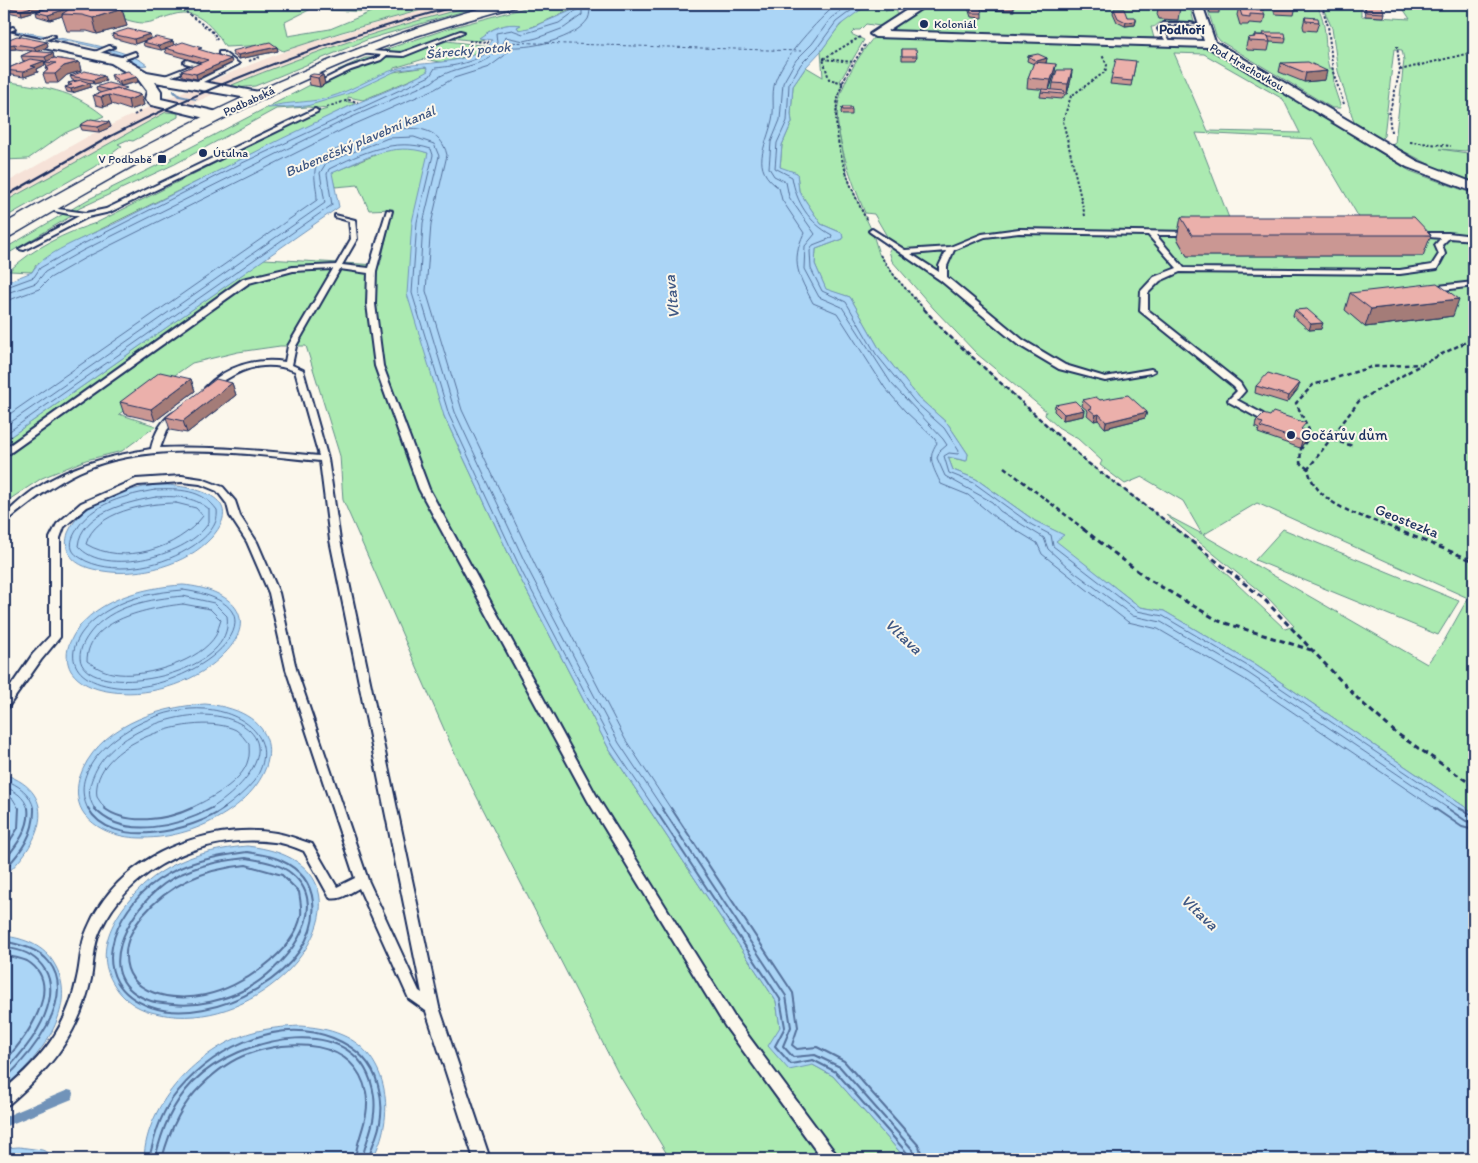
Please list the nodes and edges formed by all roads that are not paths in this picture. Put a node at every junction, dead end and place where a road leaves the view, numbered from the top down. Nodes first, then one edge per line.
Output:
1 (510, 4) edge
2 (903, 4) edge
3 (923, 4) edge
4 (1198, 4) edge
5 (902, 16) junction
6 (1203, 27) junction
7 (7, 32) edge
8 (462, 32) dead end
9 (53, 36) dead end
10 (40, 40) junction
11 (1167, 41) junction
12 (1210, 44) junction
13 (359, 51) junction
14 (221, 53) road end
15 (136, 54) dead end
16 (116, 55) junction
17 (384, 55) junction
18 (187, 62) edge
19 (159, 82) junction
20 (192, 84) junction
21 (318, 84) edge
22 (259, 96) junction
23 (314, 111) road end
24 (217, 116) junction
25 (1474, 188) edge
26 (46, 208) junction
27 (389, 211) dead end
28 (86, 215) junction
29 (337, 216) dead end
30 (872, 231) road end
31 (4, 232) edge
32 (1413, 233) edge
33 (1151, 234) junction
34 (1200, 234) edge
35 (1448, 236) junction
36 (1474, 238) edge
37 (22, 249) dead end
38 (951, 249) junction
39 (903, 252) junction
40 (339, 266) junction
41 (1179, 270) junction
42 (372, 271) junction
43 (943, 278) junction
44 (1474, 284) edge
45 (1424, 297) edge
46 (288, 365) junction
47 (1151, 371) dead end
48 (201, 395) edge
49 (187, 406) edge
50 (1260, 416) edge
51 (155, 450) junction
52 (4, 453) edge
53 (324, 459) junction
54 (4, 519) edge
55 (4, 704) edge
56 (362, 880) junction
57 (432, 1007) junction
58 (4, 1099) edge
59 (482, 1159) edge
60 (831, 1159) edge

1 - 13 main road, Podbabská
2 - 5 street
3 - 5 street
4 - 6 street
5 - 11 street, Pod Hrachovkou
6 - 11 lane
6 - 12 street
7 - 10 street
8 - 17 lane
9 - 10 lane
10 - 16 street
11 - 12 street, Pod Hrachovkou
12 - 25 street, Pod Hrachovkou
13 - 17 lane
13 - 22 main road, Podbabská
14 - 20 lane
15 - 16 lane
16 - 19 street
17 - 21 lane
18 - 19 lane
19 - 20 street
19 - 24 street
20 - 22 street
22 - 24 main road, Podbabská
23 - 28 lane
24 - 26 main road, Podbabská
26 - 28 lane
26 - 31 main road, Podbabská
27 - 42 lane
28 - 37 lane
29 - 40 lane
30 - 39 lane
32 - 35 lane
33 - 34 lane
33 - 38 lane
33 - 41 lane
35 - 36 lane
35 - 41 lane
38 - 39 lane
38 - 43 lane
39 - 43 lane
40 - 42 lane
40 - 46 lane
40 - 52 lane
41 - 50 lane
42 - 60 lane
43 - 47 lane
44 - 45 lane
46 - 48 lane
46 - 53 lane
49 - 51 lane
51 - 53 lane
51 - 54 lane
53 - 57 lane
55 - 56 lane
56 - 57 lane
56 - 58 lane
57 - 59 lane

